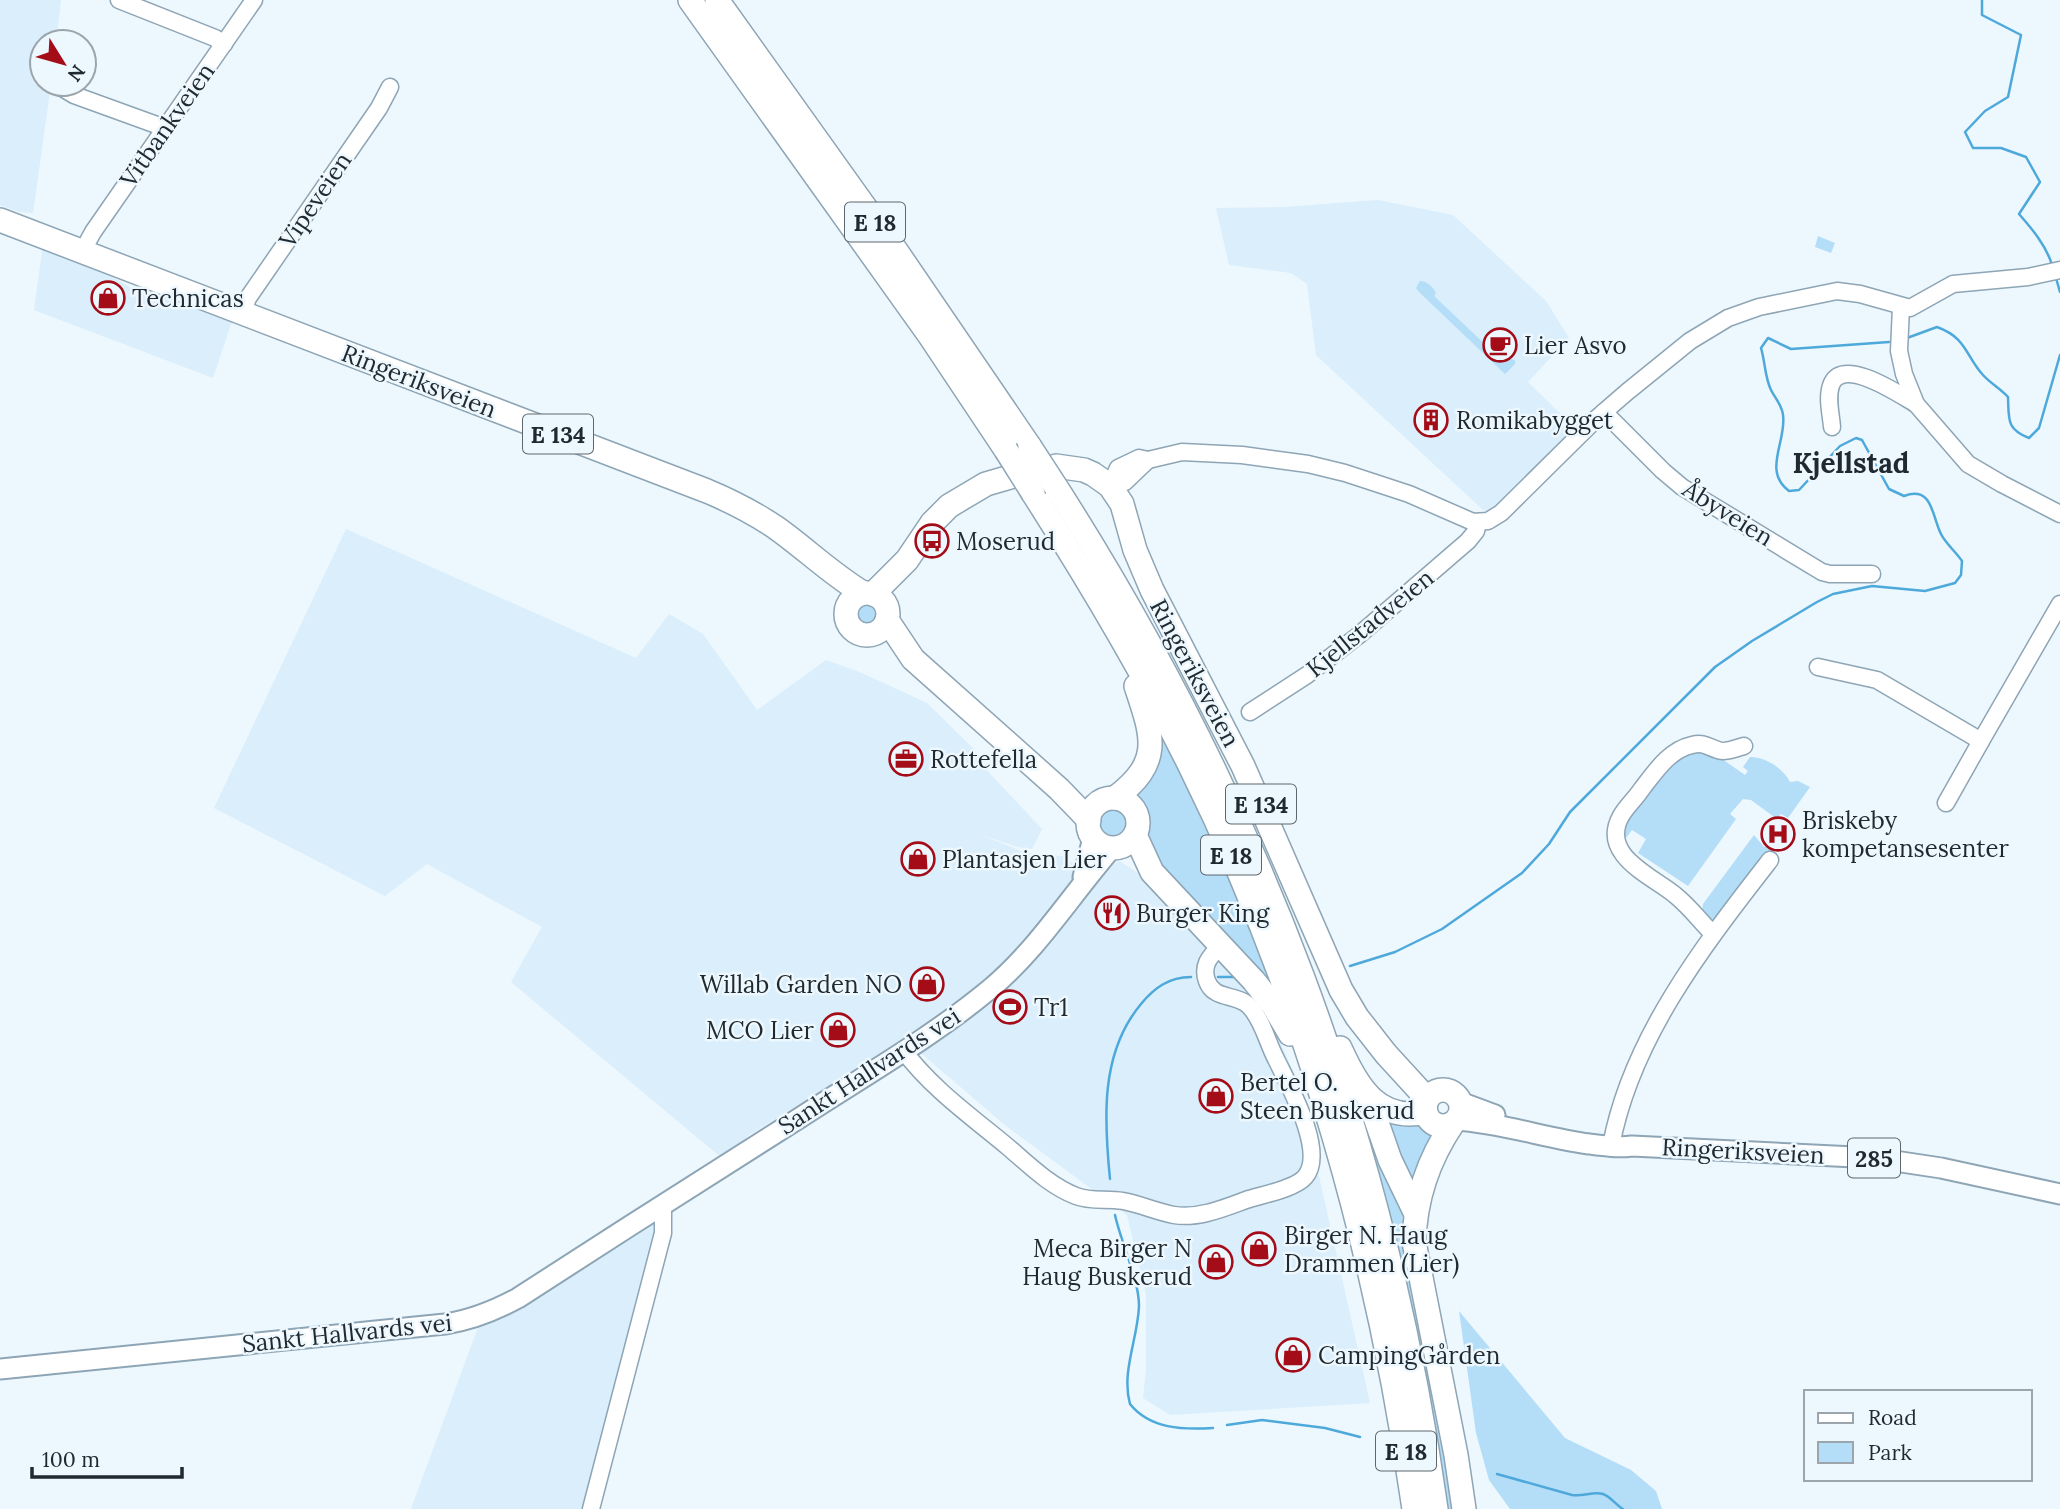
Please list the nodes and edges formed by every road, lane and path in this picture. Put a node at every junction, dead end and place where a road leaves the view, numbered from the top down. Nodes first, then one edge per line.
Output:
1 (120, 0) edge
2 (254, 0) edge
3 (690, 0) edge
4 (717, 0) edge
5 (224, 44) junction
6 (390, 88) dead end
7 (83, 98) edge
8 (165, 128) junction
9 (0, 220) edge
10 (82, 251) junction
11 (2056, 272) edge
12 (1901, 307) junction
13 (242, 313) junction
14 (1916, 404) junction
15 (1604, 412) junction
16 (1832, 427) dead end
17 (1056, 477) junction
18 (1116, 480) junction
19 (2060, 514) edge
20 (1478, 522) junction
21 (1872, 574) dead end
22 (2060, 604) edge
23 (871, 609) junction
24 (1105, 609) junction
25 (1818, 667) dead end
26 (1250, 712) dead end
27 (1981, 741) junction
28 (1744, 746) dead end
29 (1946, 803) dead end
30 (1109, 827) junction
31 (1770, 860) dead end
32 (1713, 934) junction
33 (1221, 944) junction
34 (1296, 957) junction
35 (903, 1050) junction
36 (1367, 1094) junction
37 (1430, 1102) junction
38 (1328, 1115) junction
39 (1457, 1115) junction
40 (1612, 1143) junction
41 (2060, 1194) edge
42 (663, 1205) junction
43 (1416, 1214) junction
44 (0, 1369) edge
45 (591, 1509) edge
46 (1414, 1509) edge
47 (1436, 1509) edge
48 (1464, 1509) edge

1 - 5 street
2 - 5 street, Vitbankveien
3 - 24 highway, E 18, bridge
4 - 17 highway, E 18, bridge
5 - 8 street, Vitbankveien
6 - 13 street, Vipeveien
7 - 8 street
8 - 10 street, Vitbankveien
9 - 10 highway, Ringeriksveien / E 134
10 - 13 highway, Ringeriksveien / E 134
11 - 12 street
12 - 14 street
12 - 15 street, Kjellstadveien
13 - 23 highway, Ringeriksveien / E 134
14 - 16 street
14 - 19 street
15 - 20 street, Kjellstadveien
15 - 21 street, Åbyveien
17 - 18 highway
17 - 23 highway
17 - 34 highway, E 18
18 - 20 street
18 - 37 highway, Ringeriksveien / E 134
20 - 26 street, Kjellstadveien
22 - 27 street
23 - 30 highway
24 - 30 highway, E 18
24 - 38 highway, E 18
25 - 27 street
27 - 29 street
28 - 32 street
30 - 33 highway, E 18
30 - 35 main road, Sankt Hallvards vei
31 - 32 street
32 - 40 street
33 - 35 street
33 - 38 highway, E 18
34 - 36 highway, E 18
34 - 47 highway, E 18
35 - 42 main road, Sankt Hallvards vei
36 - 37 highway, E 18
36 - 43 highway, E 18
37 - 39 highway, E 134
37 - 39 highway, E 134
38 - 46 highway, E 18
39 - 40 main road, Ringeriksveien / 285
39 - 43 highway, E 18
40 - 41 main road, Ringeriksveien / 285
42 - 44 main road, Sankt Hallvards vei
42 - 45 street
43 - 48 highway, E 18

